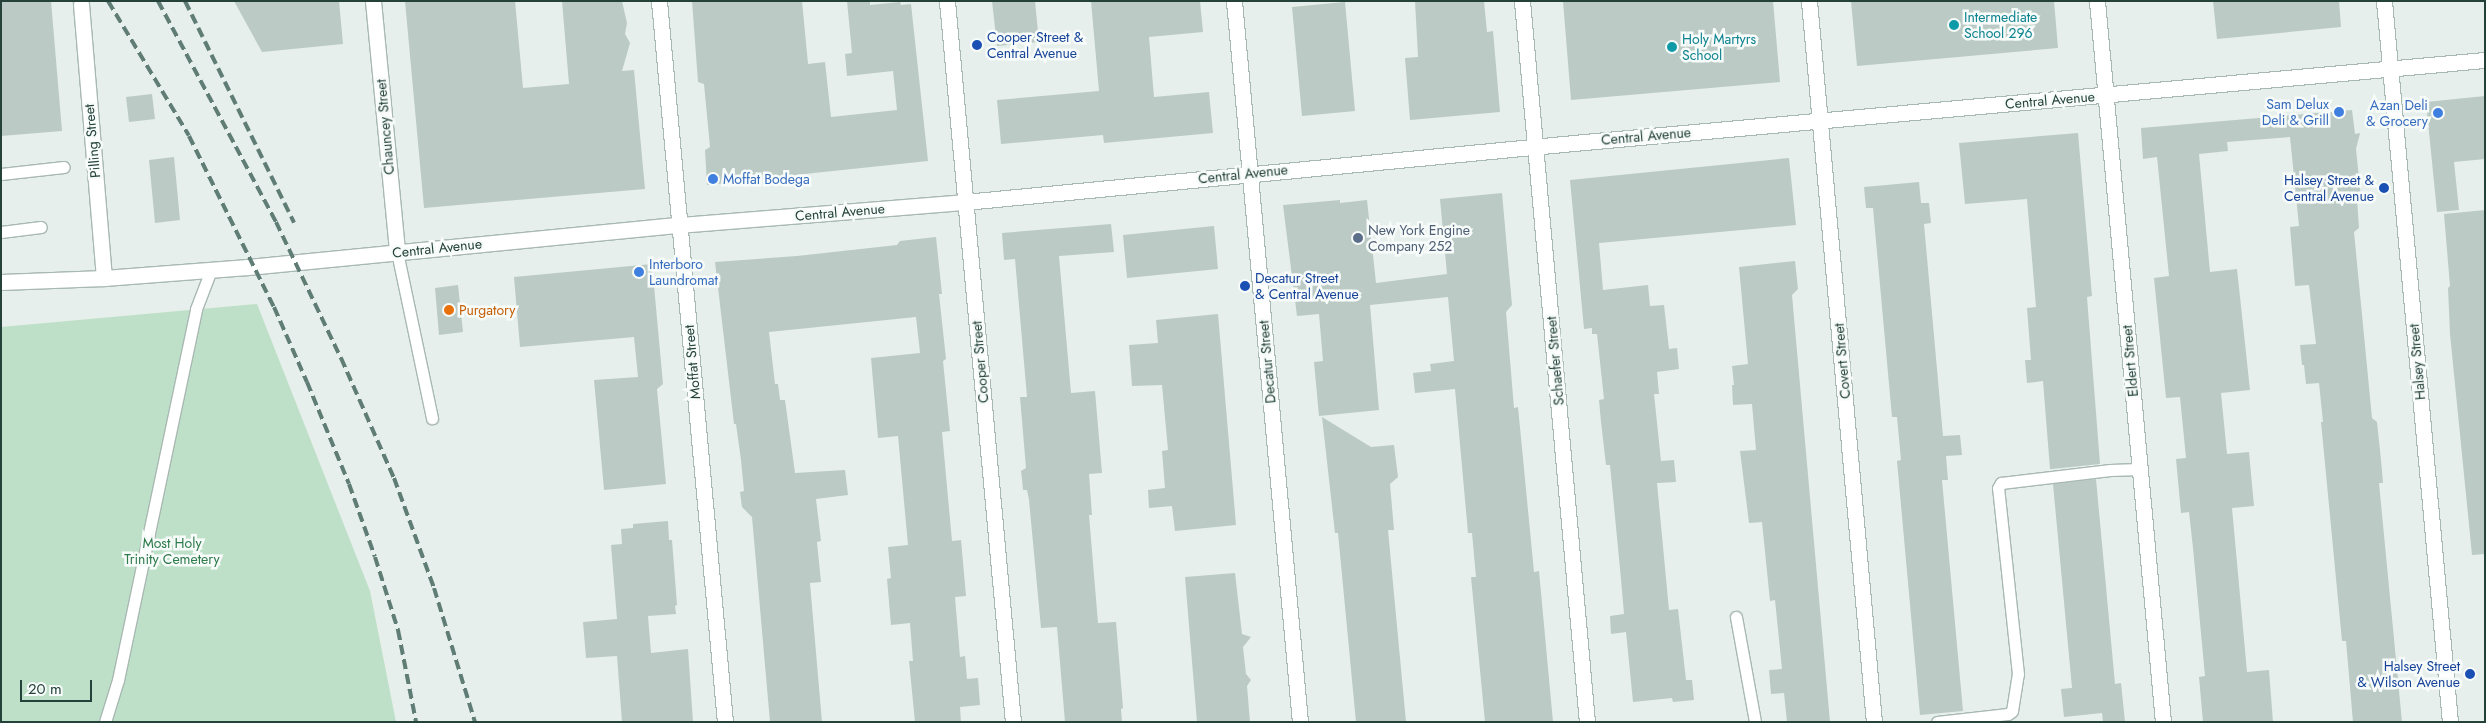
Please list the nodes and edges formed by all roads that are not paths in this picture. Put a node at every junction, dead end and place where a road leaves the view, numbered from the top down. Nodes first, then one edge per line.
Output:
1 (373, 1) edge
2 (659, 1) edge
3 (947, 1) edge
4 (1234, 1) edge
5 (1522, 1) edge
6 (1809, 1) edge
7 (2097, 1) edge
8 (2384, 1) edge
9 (80, 3) edge
10 (2485, 60) edge
11 (2390, 68) junction
12 (2105, 95) junction
13 (1820, 120) junction
14 (1535, 147) junction
15 (64, 167) dead end
16 (1250, 173) junction
17 (1, 174) edge
18 (965, 202) junction
19 (679, 225) junction
20 (41, 227) dead end
21 (1, 232) edge
22 (396, 252) junction
23 (211, 270) junction
24 (104, 278) junction
25 (1, 282) edge
26 (432, 418) dead end
27 (2140, 469) junction
28 (1736, 617) dead end
29 (106, 722) edge
30 (725, 722) edge
31 (1013, 722) edge
32 (1300, 722) edge
33 (1587, 722) edge
34 (1755, 722) edge
35 (1874, 722) edge
36 (1937, 722) edge
37 (2162, 722) edge
38 (2450, 722) edge

1 - 22 street, Chauncey Street
2 - 19 street, Moffat Street
3 - 18 street, Cooper Street
4 - 16 street, Decatur Street
5 - 14 street, Schaefer Street
6 - 13 street, Covert Street
7 - 12 street, Eldert Street
8 - 11 street, Halsey Street
9 - 24 street, Pilling Street
10 - 11 street, Central Avenue
11 - 12 street, Central Avenue
11 - 38 street, Halsey Street
12 - 13 street, Central Avenue
12 - 27 street, Eldert Street
13 - 14 street, Central Avenue
13 - 35 street, Covert Street
14 - 16 street, Central Avenue
14 - 33 street, Schaefer Street
15 - 17 lane
16 - 18 street, Central Avenue
16 - 32 street, Decatur Street
18 - 19 street, Central Avenue
18 - 31 street, Cooper Street
19 - 22 street, Central Avenue
19 - 30 street, Moffat Street
20 - 21 lane
22 - 23 street, Central Avenue
22 - 26 lane
23 - 24 street, Central Avenue
23 - 29 lane
24 - 25 street, Central Avenue
27 - 36 lane
27 - 37 street, Eldert Street
28 - 34 lane

